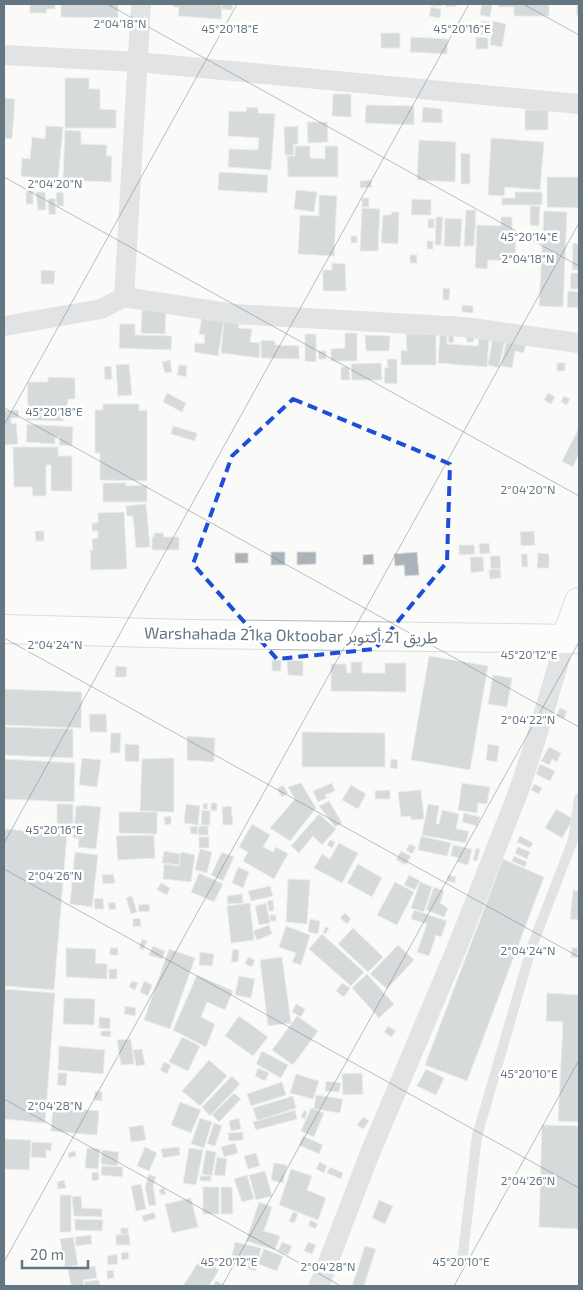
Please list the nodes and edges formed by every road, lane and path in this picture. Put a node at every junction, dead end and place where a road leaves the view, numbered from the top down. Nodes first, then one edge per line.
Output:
1 (141, 4) edge
2 (4, 56) edge
3 (138, 62) junction
4 (579, 104) edge
5 (124, 297) junction
6 (4, 326) edge
7 (579, 343) edge
8 (579, 602) edge
9 (4, 629) edge
10 (572, 639) edge
11 (579, 798) edge
12 (462, 1261) dead end
13 (319, 1286) edge

1 - 3 street
2 - 3 street
3 - 4 street
3 - 5 street
5 - 6 street
5 - 7 street
8 - 10 main road
9 - 10 main road, Warshahada 21ka Oktoobar طريق 21 أكتوبر
10 - 13 street
11 - 12 lane

